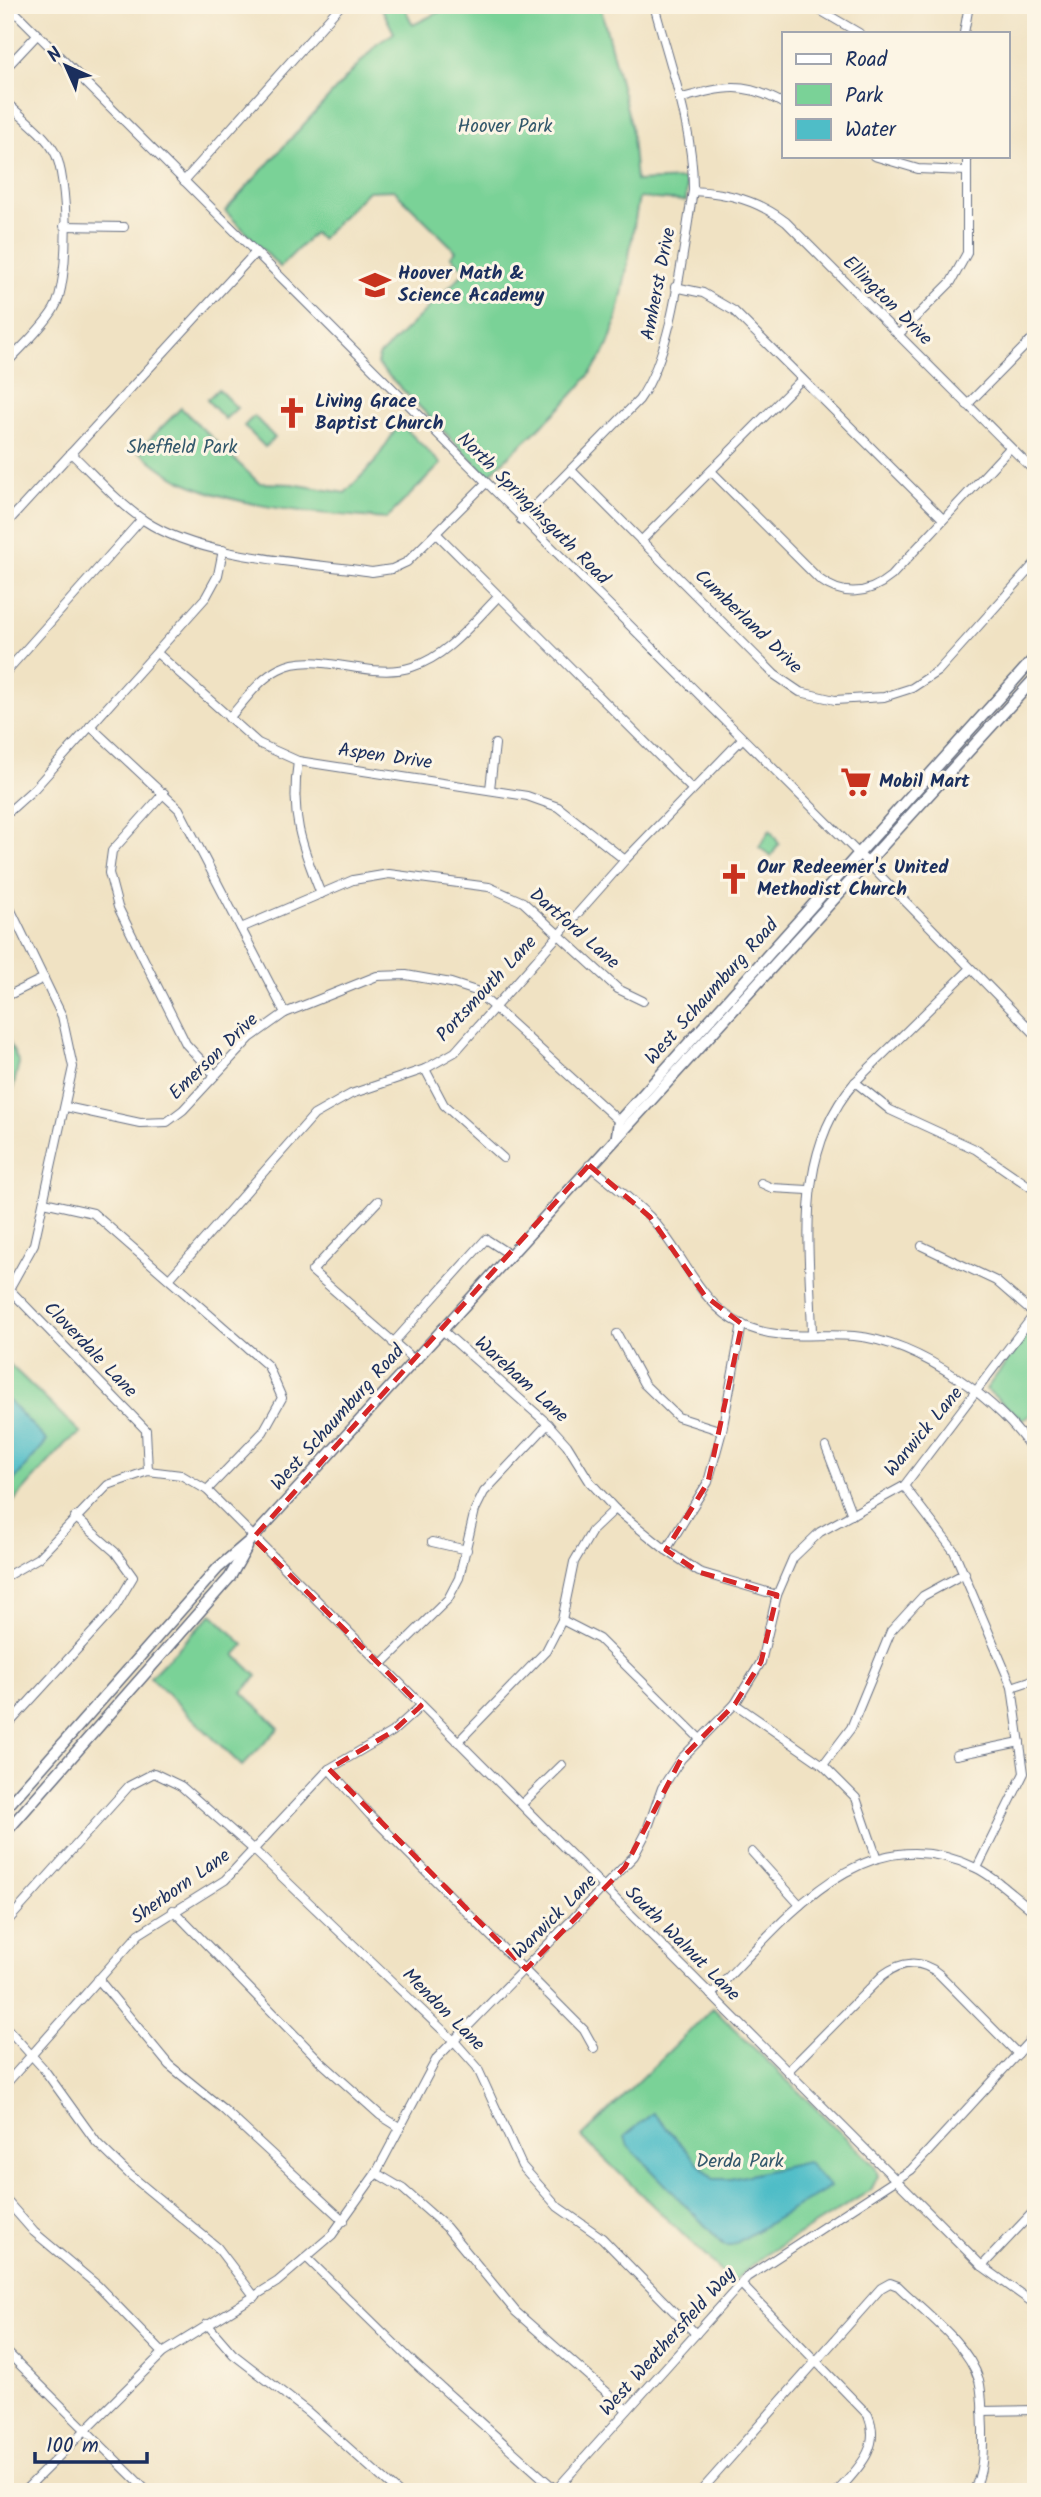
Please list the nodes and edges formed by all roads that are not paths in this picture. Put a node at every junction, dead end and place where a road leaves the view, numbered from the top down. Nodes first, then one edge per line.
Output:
1 (8, 5) edge
2 (341, 5) edge
3 (654, 5) edge
4 (811, 5) edge
5 (969, 5) edge
6 (857, 32) edge
7 (964, 32) edge
8 (37, 35) junction
9 (5, 69) edge
10 (679, 99) junction
11 (5, 101) edge
12 (782, 103) edge
13 (881, 158) edge
14 (967, 158) edge
15 (967, 171) junction
16 (184, 181) junction
17 (693, 191) junction
18 (64, 226) junction
19 (124, 228) dead end
20 (255, 253) junction
21 (675, 287) junction
22 (898, 335) junction
23 (1036, 335) edge
24 (5, 365) edge
25 (802, 379) junction
26 (967, 405) junction
27 (1010, 449) junction
28 (71, 453) junction
29 (571, 470) junction
30 (711, 471) junction
31 (1036, 473) edge
32 (485, 484) junction
33 (142, 519) junction
34 (943, 519) junction
35 (521, 520) junction
36 (5, 525) edge
37 (436, 533) junction
38 (641, 541) junction
39 (223, 550) junction
40 (1036, 562) edge
41 (499, 596) junction
42 (157, 653) junction
43 (1036, 656) edge
44 (5, 673) edge
45 (1036, 677) edge
46 (229, 718) junction
47 (90, 726) junction
48 (741, 740) junction
49 (495, 744) dead end
50 (298, 761) junction
51 (490, 789) junction
52 (692, 789) junction
53 (164, 793) junction
54 (5, 815) edge
55 (864, 859) junction
56 (625, 860) junction
57 (321, 894) junction
58 (5, 898) edge
59 (241, 928) junction
60 (559, 934) junction
61 (970, 968) junction
62 (44, 978) junction
63 (5, 997) edge
64 (643, 1001) dead end
65 (494, 1009) junction
66 (285, 1013) junction
67 (1036, 1034) edge
68 (425, 1069) junction
69 (214, 1074) junction
70 (855, 1082) junction
71 (66, 1107) junction
72 (619, 1121) junction
73 (617, 1135) junction
74 (503, 1158) dead end
75 (589, 1165) junction
76 (761, 1184) dead end
77 (808, 1190) junction
78 (1036, 1191) edge
79 (378, 1201) dead end
80 (44, 1202) junction
81 (922, 1245) dead end
82 (509, 1254) junction
83 (170, 1278) junction
84 (1035, 1313) edge
85 (742, 1324) junction
86 (441, 1329) junction
87 (617, 1334) dead end
88 (812, 1334) junction
89 (393, 1343) junction
90 (414, 1360) junction
91 (977, 1394) junction
92 (548, 1424) junction
93 (722, 1431) junction
94 (826, 1447) dead end
95 (1036, 1456) edge
96 (148, 1471) junction
97 (904, 1486) junction
98 (207, 1490) junction
99 (615, 1509) junction
100 (852, 1515) junction
101 (75, 1517) junction
102 (253, 1538) junction
103 (432, 1542) dead end
104 (467, 1550) junction
105 (666, 1550) junction
106 (965, 1573) junction
107 (5, 1577) edge
108 (777, 1595) junction
109 (562, 1620) junction
110 (381, 1665) junction
111 (1036, 1679) edge
112 (1012, 1687) junction
113 (735, 1704) junction
114 (421, 1706) junction
115 (5, 1727) edge
116 (699, 1739) junction
117 (458, 1742) junction
118 (1020, 1742) junction
119 (956, 1755) dead end
120 (562, 1765) dead end
121 (823, 1765) junction
122 (329, 1769) junction
123 (522, 1804) junction
124 (5, 1808) edge
125 (5, 1833) edge
126 (255, 1851) junction
127 (752, 1852) dead end
128 (876, 1856) junction
129 (977, 1868) junction
130 (605, 1889) junction
131 (800, 1905) junction
132 (173, 1910) junction
133 (1036, 1913) edge
134 (5, 1924) edge
135 (526, 1969) junction
136 (99, 1979) junction
137 (711, 1995) junction
138 (5, 2026) edge
139 (1036, 2034) edge
140 (454, 2041) junction
141 (594, 2048) dead end
142 (32, 2054) junction
143 (1018, 2054) junction
144 (788, 2071) junction
145 (5, 2085) edge
146 (399, 2127) junction
147 (376, 2173) junction
148 (896, 2181) junction
149 (5, 2199) edge
150 (1036, 2209) edge
151 (344, 2221) junction
152 (307, 2258) junction
153 (982, 2266) junction
154 (741, 2284) junction
155 (255, 2297) junction
156 (1036, 2305) edge
157 (207, 2323) junction
158 (696, 2334) junction
159 (5, 2350) edge
160 (163, 2353) junction
161 (816, 2360) junction
162 (627, 2410) junction
163 (1036, 2410) edge
164 (982, 2411) junction
165 (87, 2428) junction
166 (555, 2491) edge
167 (23, 2492) edge
168 (148, 2492) edge
169 (398, 2492) edge
170 (700, 2492) edge
171 (837, 2492) edge
172 (973, 2492) edge

1 - 8 street, North Springinsguth Road
2 - 16 street
3 - 10 street, Amherst Drive
4 - 6 street
5 - 7 street
8 - 9 street
8 - 16 street, North Springinsguth Road
10 - 12 street
10 - 17 street, Amherst Drive
11 - 18 street
13 - 15 street
14 - 15 street
15 - 22 street
16 - 20 street, North Springinsguth Road
17 - 21 street, Amherst Drive
17 - 22 street, Ellington Drive
18 - 19 street
18 - 24 street
20 - 28 street
20 - 32 street, North Springinsguth Road
21 - 25 street
21 - 29 street, Amherst Drive
22 - 26 street, Ellington Drive
23 - 26 street
25 - 30 street
25 - 34 street
26 - 27 street, Ellington Drive
27 - 31 street, Ellington Drive
27 - 34 street
28 - 33 street
28 - 36 street
29 - 35 street, Amherst Drive
29 - 38 street, Cumberland Drive
30 - 34 street
30 - 38 street
32 - 35 street, North Springinsguth Road
32 - 37 street
33 - 39 street
33 - 44 street
35 - 48 street, North Springinsguth Road
37 - 39 street
37 - 41 street
38 - 40 street, Cumberland Drive
39 - 42 street
41 - 46 street
41 - 52 street
42 - 46 street, Aspen Drive
42 - 47 street
43 - 55 main road, West Schaumburg Road
45 - 55 main road, West Schaumburg Road
46 - 50 street, Aspen Drive
47 - 53 street
47 - 54 street
48 - 52 street, Portsmouth Lane
48 - 55 street, North Springinsguth Road
49 - 51 street
50 - 51 street, Aspen Drive
50 - 57 street
51 - 56 street, Aspen Drive
52 - 56 street, Portsmouth Lane
53 - 59 street
53 - 69 street
55 - 61 street, North Springinsguth Road
55 - 72 main road, West Schaumburg Road
55 - 73 main road, West Schaumburg Road
56 - 60 street, Portsmouth Lane
57 - 59 street, Dartford Lane
57 - 60 street, Dartford Lane
58 - 62 street, Cloverdale Lane
59 - 66 street
60 - 64 street, Dartford Lane
60 - 65 street, Portsmouth Lane
61 - 67 street, North Springinsguth Road
61 - 70 street
62 - 63 street
62 - 71 street, Cloverdale Lane
65 - 66 street, Emerson Drive
65 - 68 street, Portsmouth Lane
65 - 72 street, Emerson Drive
66 - 69 street, Emerson Drive
68 - 74 street
68 - 83 street, Portsmouth Lane
69 - 71 street, Emerson Drive
70 - 77 street
70 - 78 street
71 - 80 street, Cloverdale Lane
72 - 73 main road
73 - 75 main road, West Schaumburg Road
75 - 82 main road, West Schaumburg Road
75 - 85 street
76 - 77 street
77 - 88 street
79 - 89 street
80 - 83 street
80 - 96 street, Cloverdale Lane
81 - 84 street
82 - 86 main road, West Schaumburg Road
82 - 89 street
83 - 98 street
84 - 91 street, Warwick Lane
85 - 88 street
85 - 93 street
86 - 90 main road, West Schaumburg Road
86 - 92 street, Wareham Lane
87 - 93 street
88 - 91 street
89 - 90 street
90 - 102 main road, West Schaumburg Road
91 - 95 street
91 - 97 street, Warwick Lane
92 - 99 street, Wareham Lane
92 - 104 street
93 - 105 street
94 - 100 street
96 - 98 street, South Walnut Lane
96 - 101 street
97 - 100 street, Warwick Lane
97 - 106 street
98 - 102 street, South Walnut Lane
99 - 105 street, Wareham Lane
99 - 109 street
100 - 108 street, Warwick Lane
101 - 107 street
101 - 115 street
102 - 110 street, South Walnut Lane
102 - 124 main road, West Schaumburg Road
102 - 125 main road, West Schaumburg Road
103 - 104 street
104 - 110 street
105 - 108 street, Wareham Lane
106 - 112 street
106 - 121 street
108 - 113 street, Warwick Lane
109 - 116 street
109 - 117 street
110 - 114 street, South Walnut Lane
111 - 112 street
112 - 118 street
113 - 116 street, Warwick Lane
113 - 121 street
114 - 117 street, South Walnut Lane
114 - 122 street, Sherborn Lane
116 - 130 street, Warwick Lane
117 - 123 street, South Walnut Lane
118 - 119 street
118 - 129 street
120 - 123 street
121 - 128 street
122 - 126 street, Sherborn Lane
122 - 135 street
123 - 130 street, South Walnut Lane
126 - 132 street, Sherborn Lane
126 - 134 street, Mendon Lane
126 - 140 street, Mendon Lane
127 - 131 street
128 - 129 street
128 - 131 street
129 - 133 street
130 - 135 street, Warwick Lane
130 - 137 street, South Walnut Lane
131 - 137 street
132 - 136 street, Sherborn Lane
132 - 146 street
135 - 140 street, Warwick Lane
135 - 141 street
136 - 142 street, Sherborn Lane
136 - 151 street
137 - 144 street, South Walnut Lane
138 - 142 street
139 - 143 street, West Weathersfield Way
140 - 146 street, Warwick Lane
140 - 158 street, Mendon Lane
142 - 145 street, Sherborn Lane
142 - 155 street
143 - 144 street
143 - 148 street, West Weathersfield Way
144 - 148 street, South Walnut Lane
146 - 147 street, Warwick Lane
147 - 151 street, Warwick Lane
147 - 162 street
148 - 153 street, South Walnut Lane
148 - 154 street, West Weathersfield Way
149 - 160 street
150 - 153 street
151 - 152 street, Warwick Lane
152 - 155 street, Warwick Lane
152 - 166 street
153 - 156 street, South Walnut Lane
154 - 158 street, West Weathersfield Way
154 - 161 street
155 - 157 street, Warwick Lane
157 - 160 street, Warwick Lane
157 - 169 street
158 - 162 street, West Weathersfield Way
159 - 165 street
160 - 165 street, Warwick Lane
161 - 164 street
161 - 170 street
161 - 171 street
162 - 166 street, West Weathersfield Way
163 - 164 street
164 - 172 street
165 - 167 street, Warwick Lane
165 - 168 street

